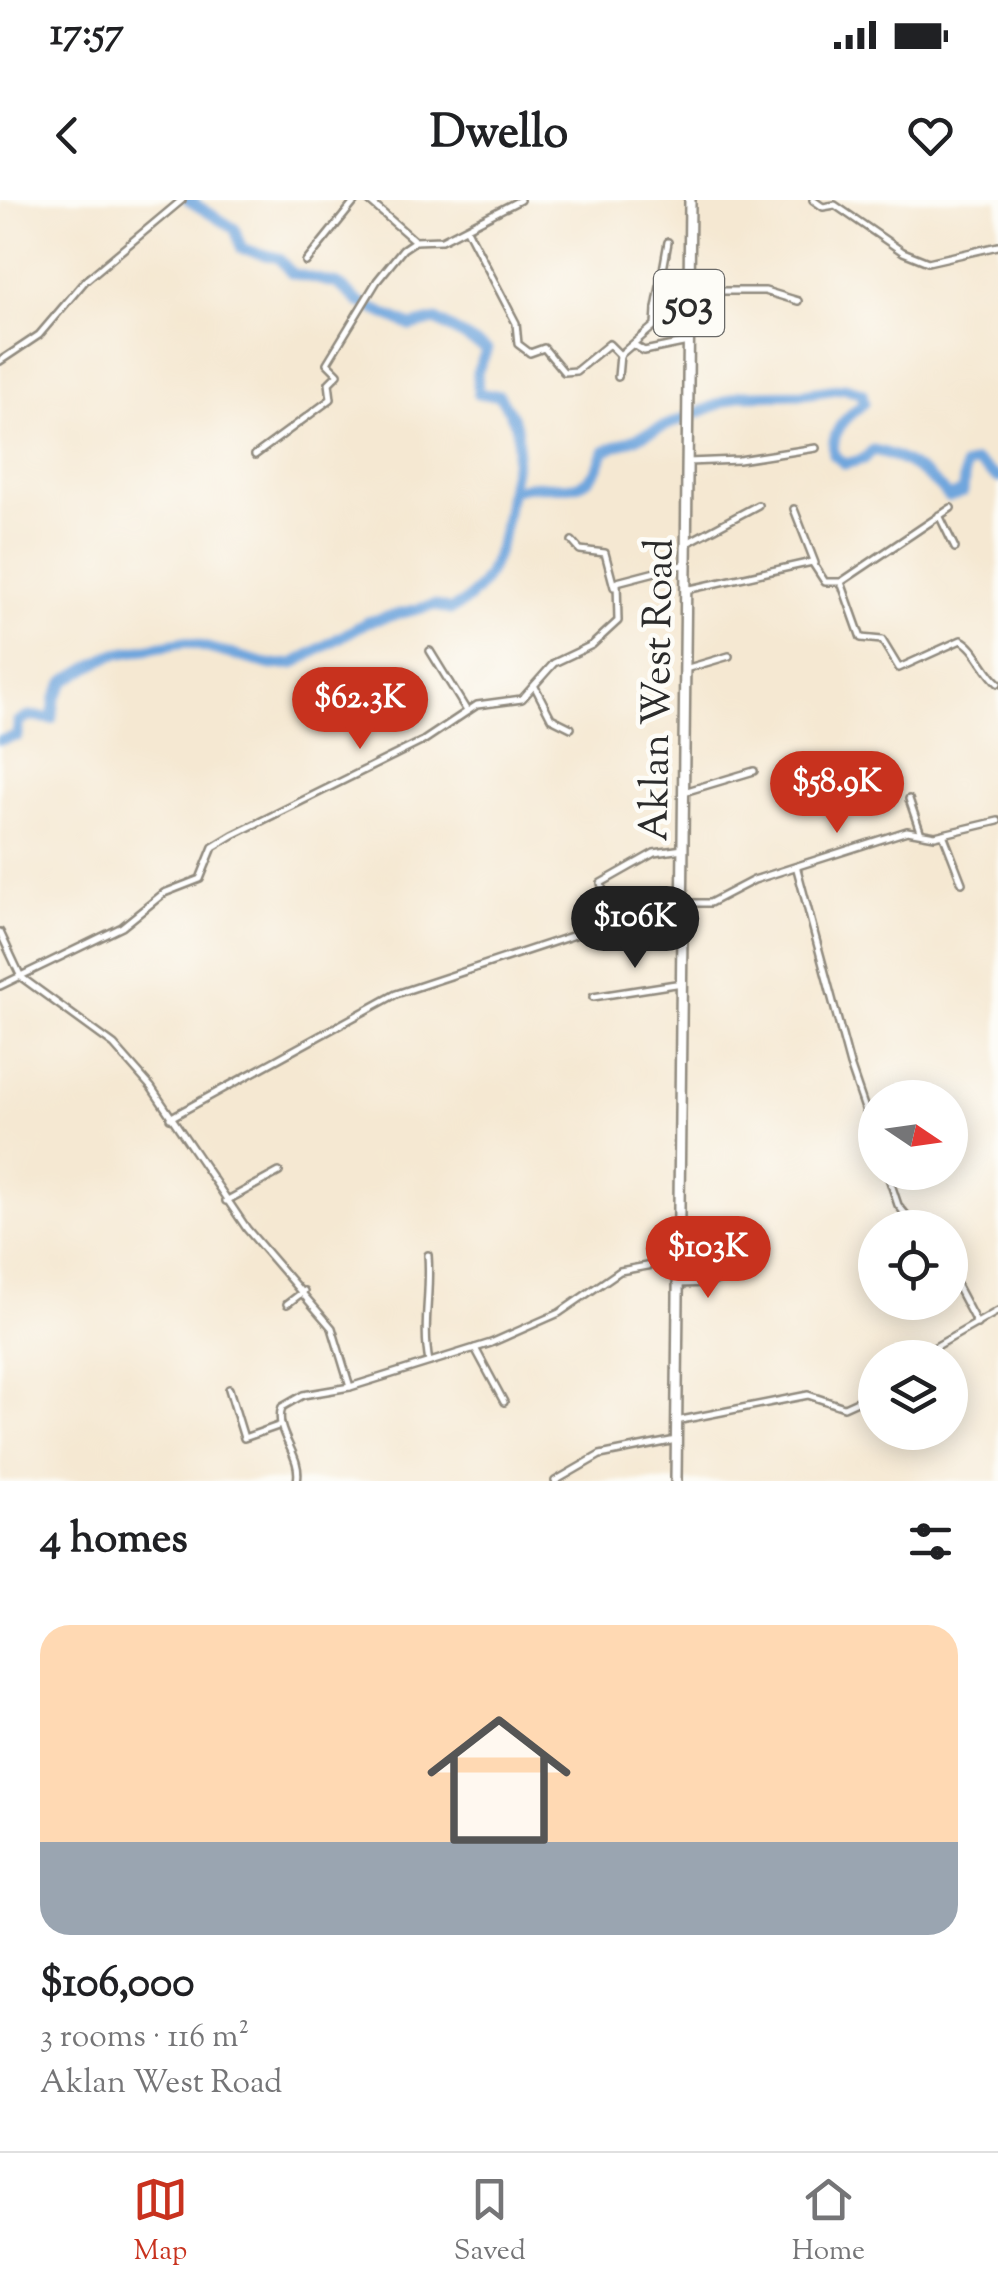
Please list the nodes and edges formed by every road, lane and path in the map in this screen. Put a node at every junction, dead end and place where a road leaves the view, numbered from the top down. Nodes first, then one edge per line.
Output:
1 (182, 200) edge
2 (356, 200) edge
3 (368, 200) edge
4 (520, 200) edge
5 (690, 200) edge
6 (813, 200) edge
7 (467, 229) junction
8 (415, 241) junction
9 (668, 242) dead end
10 (998, 246) edge
11 (306, 262) dead end
12 (689, 291) junction
13 (798, 300) dead end
14 (656, 310) junction
15 (689, 311) junction
16 (689, 342) junction
17 (634, 345) junction
18 (620, 354) junction
19 (0, 361) edge
20 (618, 377) dead end
21 (816, 448) dead end
22 (254, 455) dead end
23 (687, 462) junction
24 (758, 505) dead end
25 (951, 508) dead end
26 (794, 509) dead end
27 (939, 515) junction
28 (572, 541) dead end
29 (686, 543) junction
30 (955, 548) dead end
31 (814, 563) junction
32 (686, 564) junction
33 (841, 582) junction
34 (614, 587) junction
35 (686, 590) junction
36 (430, 651) dead end
37 (729, 656) dead end
38 (685, 668) junction
39 (998, 682) edge
40 (536, 687) junction
41 (467, 710) junction
42 (571, 728) dead end
43 (754, 771) dead end
44 (684, 792) junction
45 (909, 799) dead end
46 (998, 821) edge
47 (920, 831) junction
48 (944, 834) junction
49 (684, 849) junction
50 (796, 869) junction
51 (962, 883) dead end
52 (682, 903) junction
53 (682, 916) junction
54 (611, 922) junction
55 (0, 932) edge
56 (21, 977) junction
57 (682, 983) junction
58 (0, 986) edge
59 (593, 997) dead end
60 (858, 1088) edge
61 (170, 1118) junction
62 (279, 1172) dead end
63 (226, 1201) junction
64 (428, 1256) dead end
65 (679, 1260) junction
66 (723, 1277) dead end
67 (678, 1284) junction
68 (304, 1291) junction
69 (287, 1304) dead end
70 (968, 1307) edge
71 (998, 1311) edge
72 (977, 1324) junction
73 (948, 1340) edge
74 (476, 1348) junction
75 (429, 1362) junction
76 (350, 1387) junction
77 (229, 1388) dead end
78 (858, 1401) edge
79 (504, 1402) dead end
80 (676, 1421) junction
81 (281, 1426) junction
82 (676, 1440) junction
83 (297, 1481) edge
84 (554, 1481) edge
85 (676, 1481) edge

1 - 19 street
2 - 11 street
3 - 8 street
4 - 7 street
5 - 12 main road, Aklan West Road / 503
6 - 10 street
7 - 8 street
7 - 18 street
8 - 22 street
9 - 14 street
12 - 13 street
12 - 15 main road, Aklan West Road / 503
14 - 15 street
14 - 17 street
15 - 16 main road, Aklan West Road / 503
16 - 17 street
16 - 23 main road, Aklan West Road / 503
17 - 18 street
18 - 20 street
21 - 23 street
23 - 29 main road, Aklan West Road / 503
24 - 29 street
25 - 27 street
26 - 31 street
27 - 30 street
27 - 33 street
28 - 34 street
29 - 32 main road, Aklan West Road / 503
31 - 33 street
31 - 35 street
32 - 34 street
32 - 35 main road, Aklan West Road / 503
33 - 39 street
34 - 40 street
35 - 38 main road, Aklan West Road / 503
36 - 41 street
37 - 38 street
38 - 44 main road, Aklan West Road / 503
40 - 41 street
40 - 42 street
41 - 56 street
43 - 44 street
44 - 49 main road, Aklan West Road / 503
45 - 47 street
46 - 48 street
47 - 48 street
47 - 50 street
48 - 51 street
49 - 52 main road, Aklan West Road / 503
49 - 54 street
50 - 52 street
50 - 60 street
52 - 53 main road, Aklan West Road / 503
53 - 54 street
53 - 57 main road, Aklan West Road / 503
54 - 61 street
55 - 56 street
56 - 58 street
56 - 61 street
57 - 59 street
57 - 65 main road, Aklan West Road / 503
61 - 63 street
62 - 63 street
63 - 68 street
64 - 75 street
65 - 67 main road, Aklan West Road / 503
65 - 74 street
66 - 67 street
67 - 80 main road, Aklan West Road / 503
68 - 69 street
68 - 76 street
70 - 72 street
71 - 72 street
72 - 73 street
74 - 75 street
74 - 79 street
75 - 76 street
76 - 81 street
77 - 81 street
78 - 80 street
80 - 82 main road, Aklan West Road / 503
81 - 83 street
82 - 84 street
82 - 85 main road, Aklan West Road / 503

